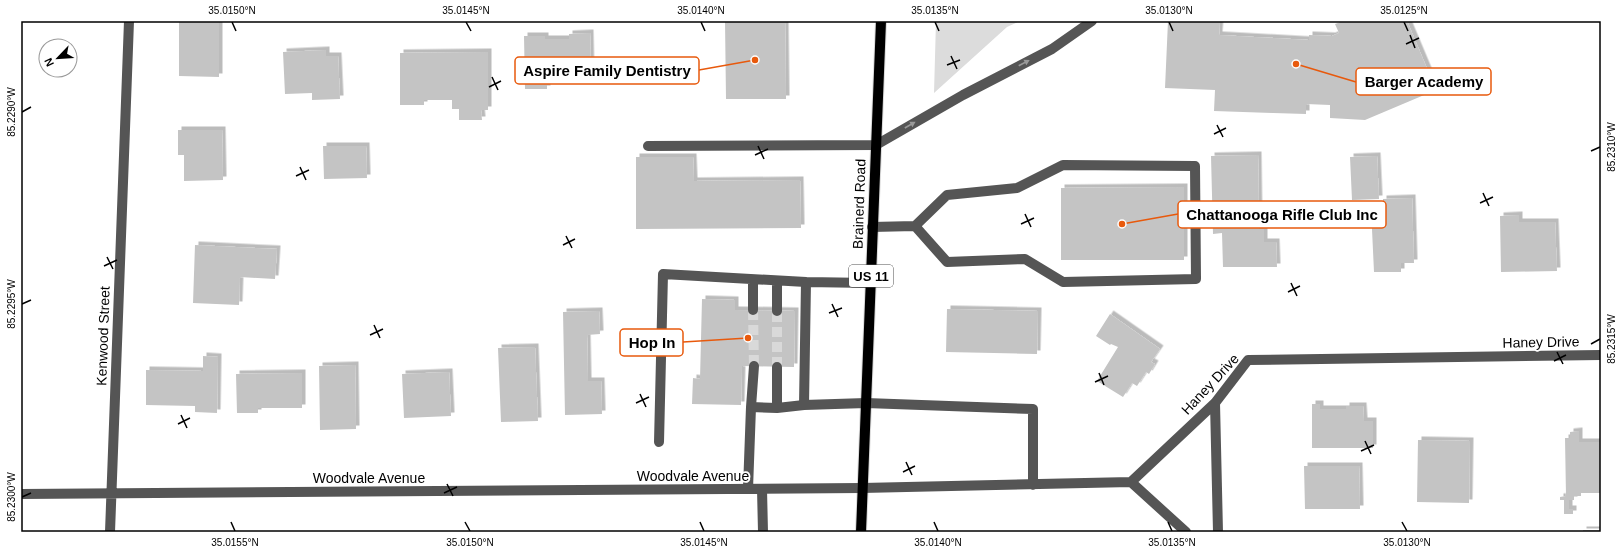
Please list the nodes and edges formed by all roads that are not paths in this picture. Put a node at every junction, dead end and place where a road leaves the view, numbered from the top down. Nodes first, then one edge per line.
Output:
1 (129, 21) edge
2 (881, 21) edge
3 (1092, 21) edge
4 (876, 145) junction
5 (648, 146) dead end
6 (915, 226) junction
7 (872, 227) junction
8 (753, 280) junction
9 (777, 281) junction
10 (806, 282) junction
11 (870, 282) junction
12 (753, 310) tunnel mouth
13 (777, 311) tunnel mouth
14 (1601, 355) edge
15 (754, 366) tunnel mouth
16 (777, 367) tunnel mouth
17 (866, 403) junction
18 (1215, 403) junction
19 (804, 405) junction
20 (751, 407) junction
21 (777, 408) junction
22 (659, 442) dead end
23 (1131, 482) junction
24 (1033, 485) junction
25 (862, 488) junction
26 (748, 489) junction
27 (762, 489) junction
28 (21, 494) edge
29 (111, 494) junction
30 (110, 532) edge
31 (763, 532) edge
32 (861, 532) edge
33 (1186, 532) edge
34 (1218, 532) edge

1 - 29 street, Kenwood Street
2 - 4 main road, Brainerd Road / US 11
4 -> 3 street
4 - 5 street
4 - 7 main road, Brainerd Road / US 11
6 - 6 street
6 - 7 street
7 - 11 main road, Brainerd Road / US 11
8 - 9 street
8 - 12 street
8 - 22 street
9 - 10 street
9 - 13 street
10 - 11 street
10 - 19 street
11 - 17 main road, Brainerd Road / US 11
14 - 18 street, Haney Drive
15 - 20 street
16 - 21 street
17 - 19 street
17 - 24 street
17 - 25 main road, Brainerd Road / US 11
18 - 23 street, Haney Drive
18 - 34 street
19 - 21 street
20 - 21 street
20 - 26 street
23 - 24 street
23 - 33 street
24 - 25 street
25 - 27 street, Woodvale Avenue
25 - 32 main road, Brainerd Road / US 11
26 - 27 street, Woodvale Avenue
26 - 29 street, Woodvale Avenue
27 - 31 street
28 - 29 street, Woodvale Avenue
29 - 30 street, Kenwood Street

